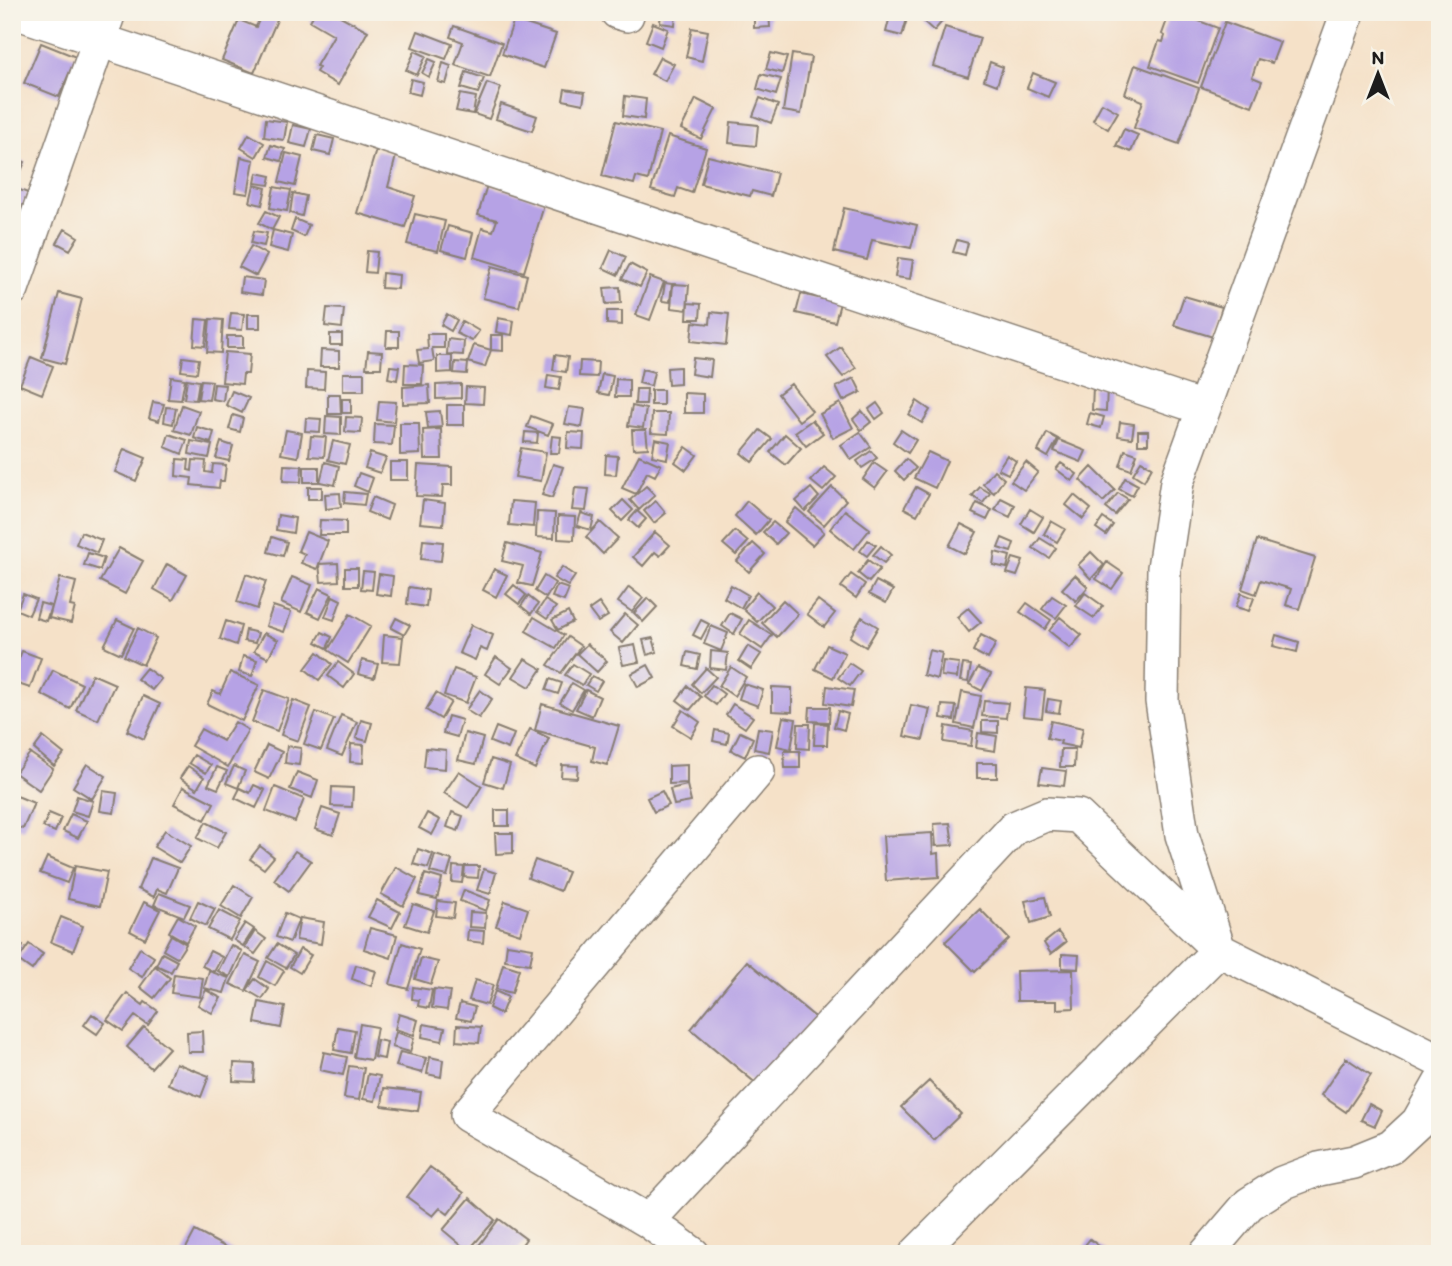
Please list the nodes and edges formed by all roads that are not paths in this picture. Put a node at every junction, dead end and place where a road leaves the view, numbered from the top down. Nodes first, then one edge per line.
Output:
1 (15, 12) edge
2 (1348, 12) edge
3 (104, 26) edge
4 (12, 289) edge
5 (1203, 408) junction
6 (758, 771) dead end
7 (1219, 950) junction
8 (1440, 1061) edge
9 (1440, 1083) edge
10 (648, 1221) junction
11 (693, 1254) edge
12 (916, 1254) edge
13 (1206, 1254) edge

1 - 3 street
2 - 5 street
3 - 4 street
3 - 5 street
5 - 7 street
6 - 10 street
7 - 8 street
7 - 10 street
7 - 12 street
9 - 13 street
10 - 11 street

